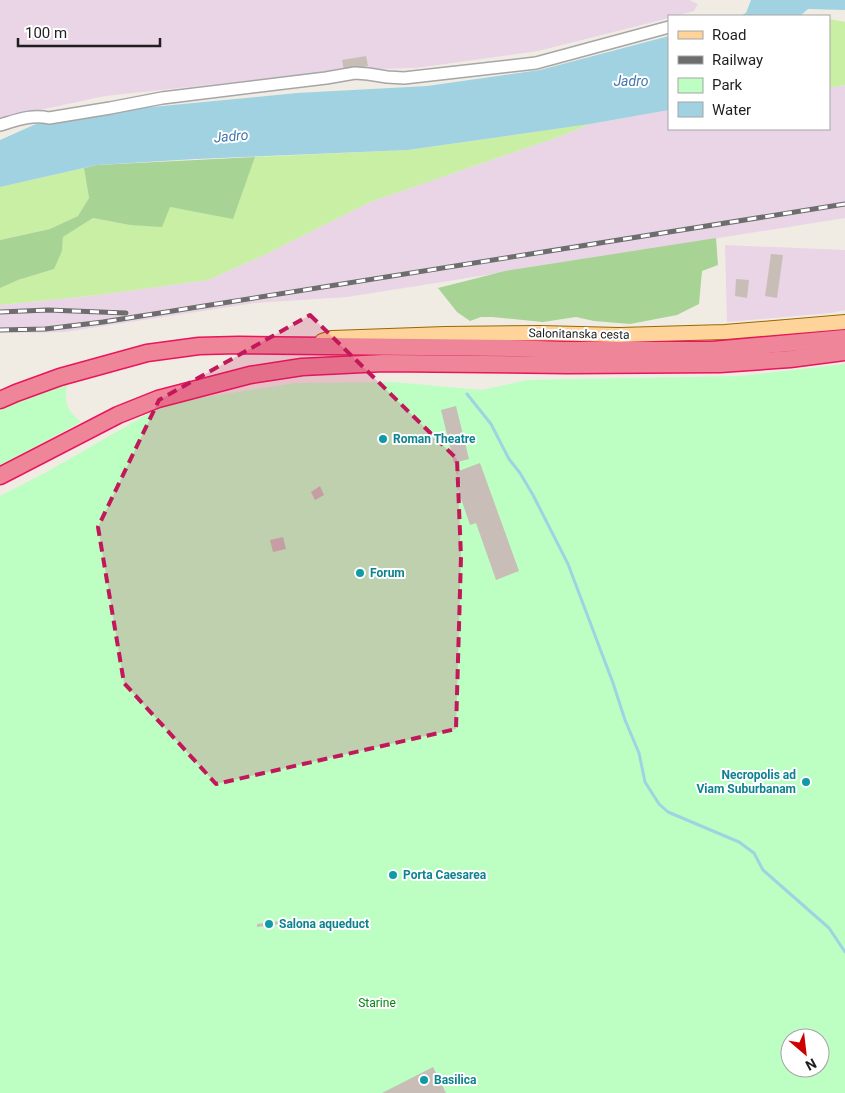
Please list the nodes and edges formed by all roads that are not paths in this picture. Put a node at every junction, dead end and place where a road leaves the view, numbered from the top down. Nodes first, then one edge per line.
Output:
1 (668, 27) edge
2 (0, 125) edge
3 (845, 322) edge
4 (845, 338) edge
5 (315, 346) junction
6 (845, 352) edge
7 (0, 400) edge
8 (0, 476) edge

1 - 2 street
3 - 5 main road, Salonitanska cesta
4 - 5 highway
5 - 7 highway
6 - 8 highway

